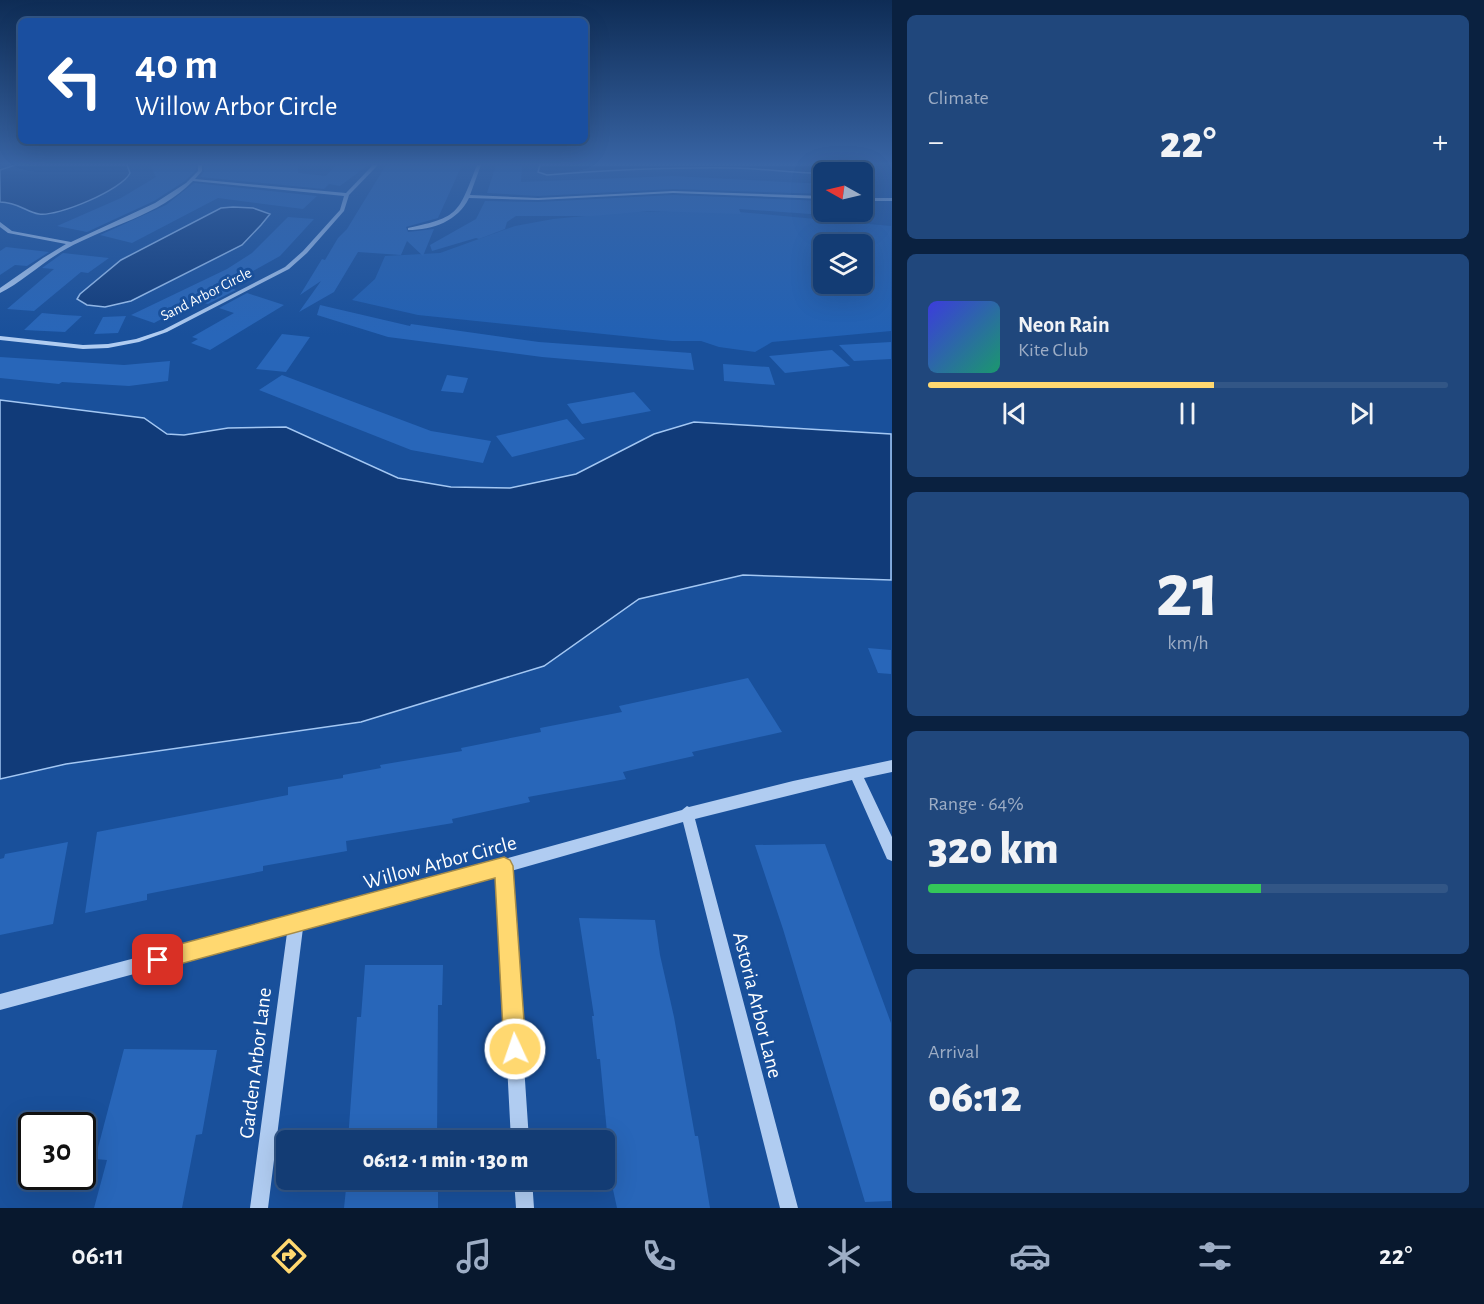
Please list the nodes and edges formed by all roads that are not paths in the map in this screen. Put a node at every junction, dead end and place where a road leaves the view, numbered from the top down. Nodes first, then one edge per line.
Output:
1 (119, 221) edge
2 (332, 221) edge
3 (447, 221) edge
4 (0, 224) edge
5 (410, 229) dead end
6 (10, 232) junction
7 (0, 237) edge
8 (72, 244) junction
9 (0, 291) edge
10 (0, 338) edge
11 (891, 766) edge
12 (855, 773) junction
13 (687, 813) junction
14 (891, 854) edge
15 (504, 866) junction
16 (296, 923) junction
17 (0, 1002) edge
18 (519, 1130) edge
19 (524, 1190) edge
20 (259, 1208) edge
21 (525, 1208) edge
22 (789, 1208) edge

1 - 8 street
2 - 10 street, Sand Arbor Circle
3 - 5 street
4 - 6 street
6 - 7 street
6 - 8 street
8 - 9 street
11 - 12 street, Willow Arbor Circle
12 - 13 street, Willow Arbor Circle
12 - 14 street
13 - 15 street, Willow Arbor Circle
13 - 22 street, Astoria Arbor Lane
15 - 16 street, Willow Arbor Circle
15 - 18 street
16 - 17 street, Willow Arbor Circle
16 - 20 street, Garden Arbor Lane
19 - 21 street

